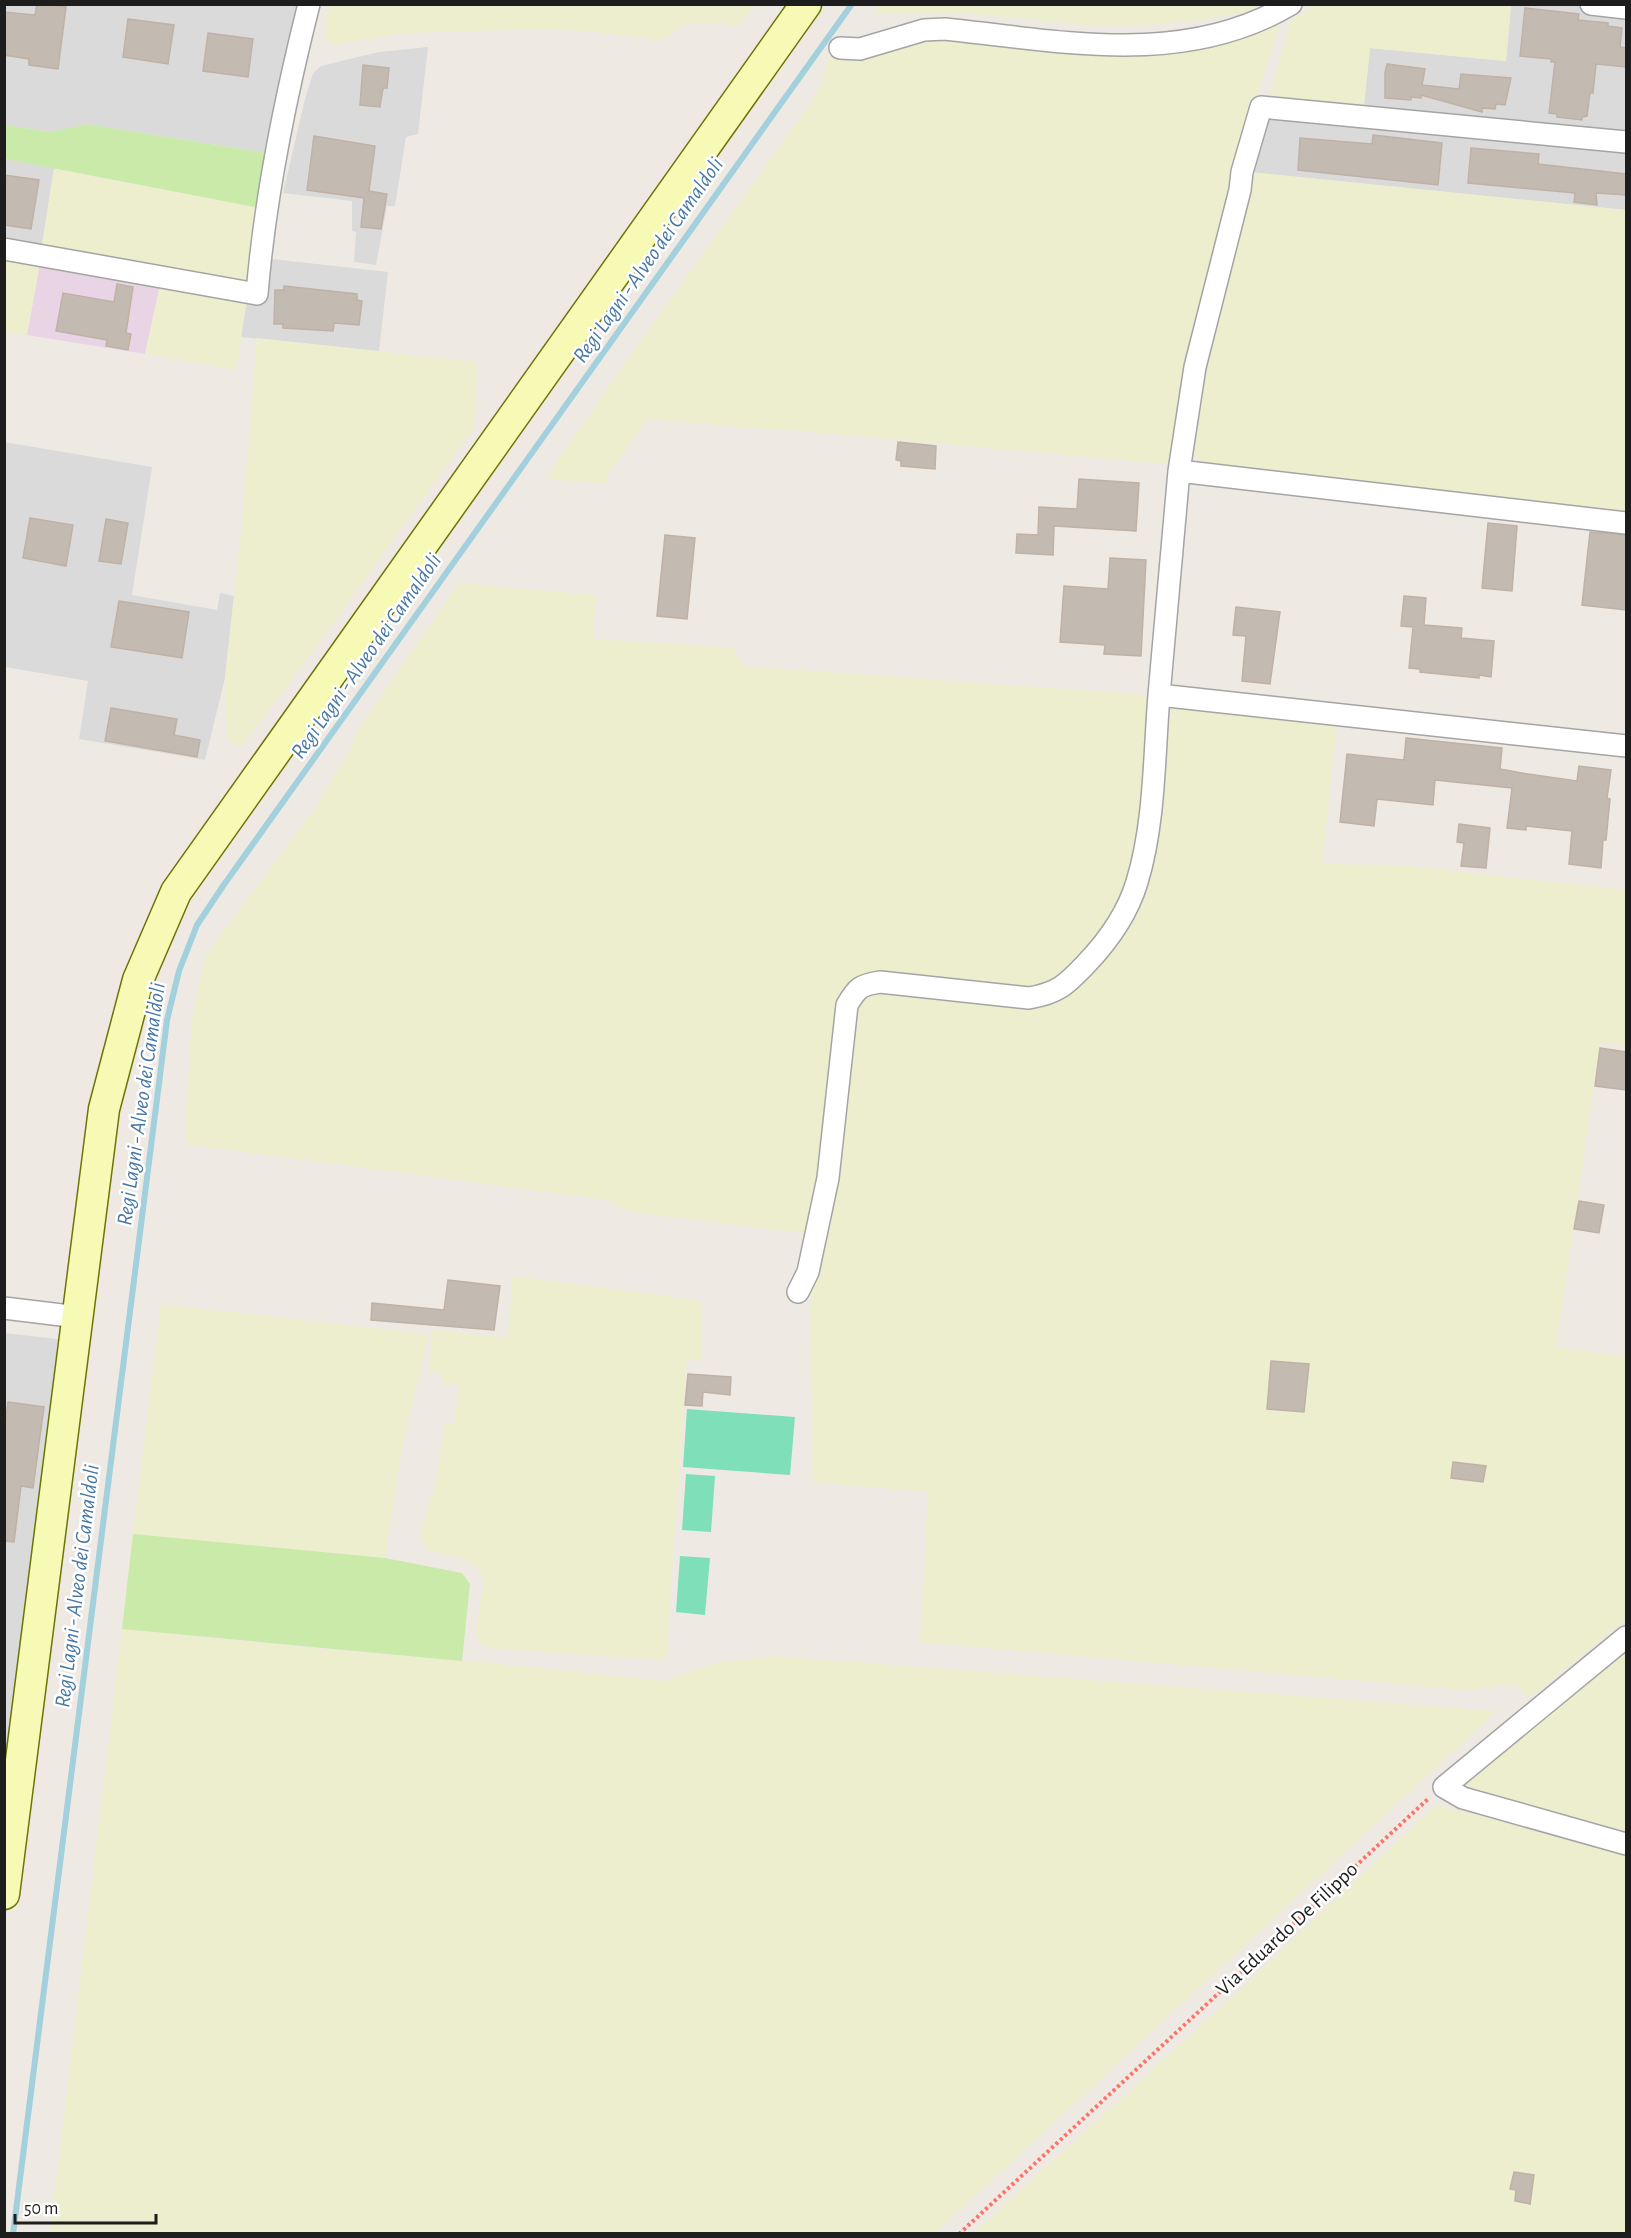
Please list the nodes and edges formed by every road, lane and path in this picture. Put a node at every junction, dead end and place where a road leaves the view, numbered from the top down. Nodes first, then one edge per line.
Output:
1 (309, 4) edge
2 (806, 4) edge
3 (1291, 4) edge
4 (1592, 4) edge
5 (1626, 8) edge
6 (840, 48) dead end
7 (1626, 142) edge
8 (4, 249) edge
9 (1179, 471) junction
10 (1626, 523) edge
11 (1159, 695) junction
12 (1626, 746) edge
13 (798, 1292) dead end
14 (4, 1308) edge
15 (78, 1317) junction
16 (1626, 1637) edge
17 (1444, 1787) junction
18 (1626, 1844) edge
19 (5, 1889) edge
20 (4, 1894) edge
21 (959, 2234) edge

1 - 8 street
2 - 15 street
3 - 6 street
4 - 5 street
7 - 9 street
9 - 10 street
9 - 11 street
11 - 12 street
11 - 13 street
14 - 15 street
15 - 19 street
16 - 17 street
17 - 18 street
17 - 21 path, Via Eduardo De Filippo
19 - 20 street

